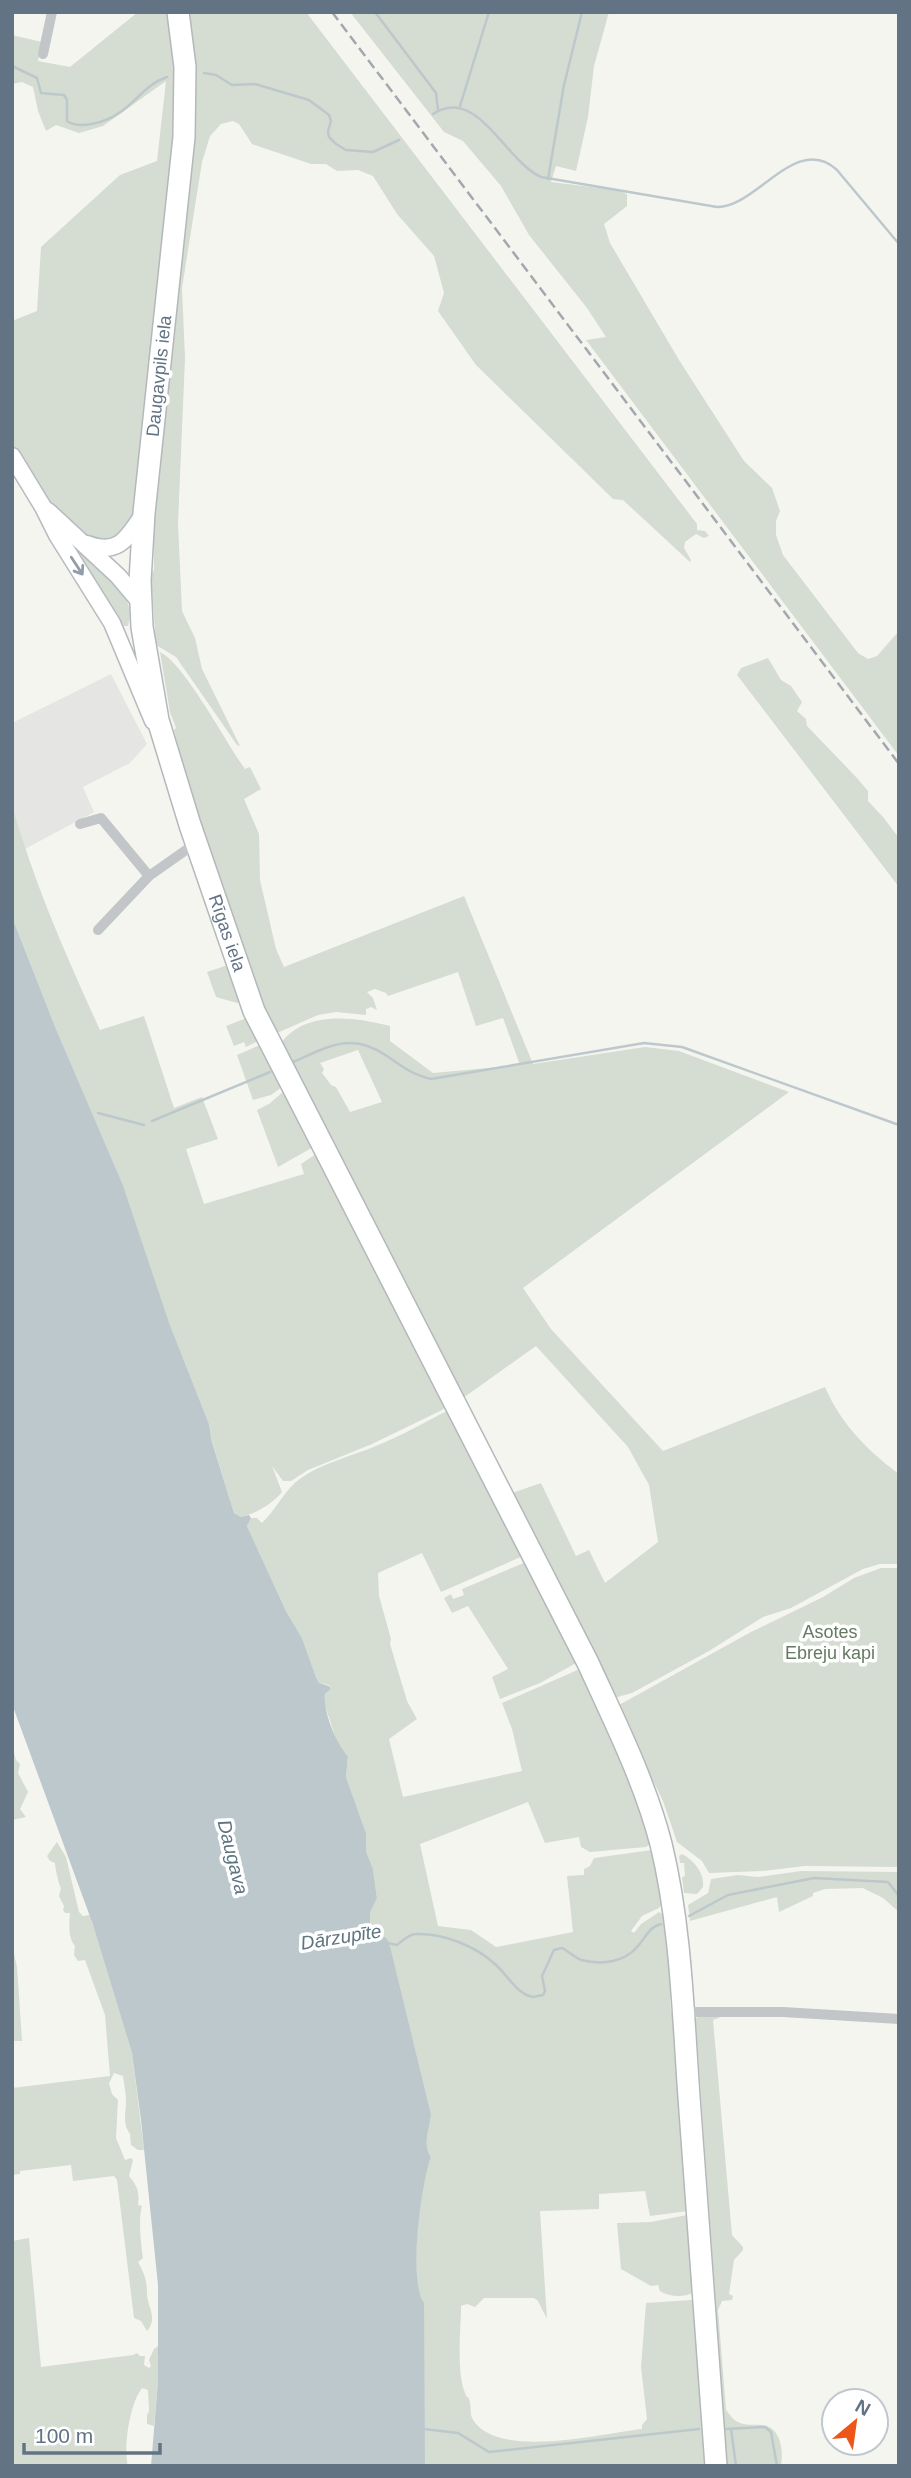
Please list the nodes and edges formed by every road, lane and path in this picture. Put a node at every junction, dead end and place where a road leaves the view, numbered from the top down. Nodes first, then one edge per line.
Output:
1 (52, 12) edge
2 (177, 12) edge
3 (43, 54) dead end
4 (12, 457) edge
5 (43, 507) junction
6 (144, 513) junction
7 (83, 543) junction
8 (140, 602) junction
9 (112, 623) junction
10 (142, 627) junction
11 (163, 738) junction
12 (80, 824) dead end
13 (196, 843) junction
14 (149, 876) junction
15 (98, 930) dead end
16 (683, 2012) junction
17 (899, 2019) edge
18 (716, 2466) edge

1 - 3 street
2 - 6 highway, Daugavpils iela
4 - 5 main road, Rīgas iela
5 - 7 main road
5 -> 9 main road, Rīgas iela
6 - 7 main road
6 - 8 highway, Daugavpils iela
7 - 8 main road
8 - 10 highway, Daugavpils iela
9 - 10 main road
9 - 11 main road, Rīgas iela
10 - 11 highway, Daugavpils iela
11 - 13 highway, Rīgas iela
12 - 14 street
13 - 14 street
13 - 16 highway, Rīgas iela
14 - 15 street
16 - 17 street
16 - 18 highway, Rīgas iela

